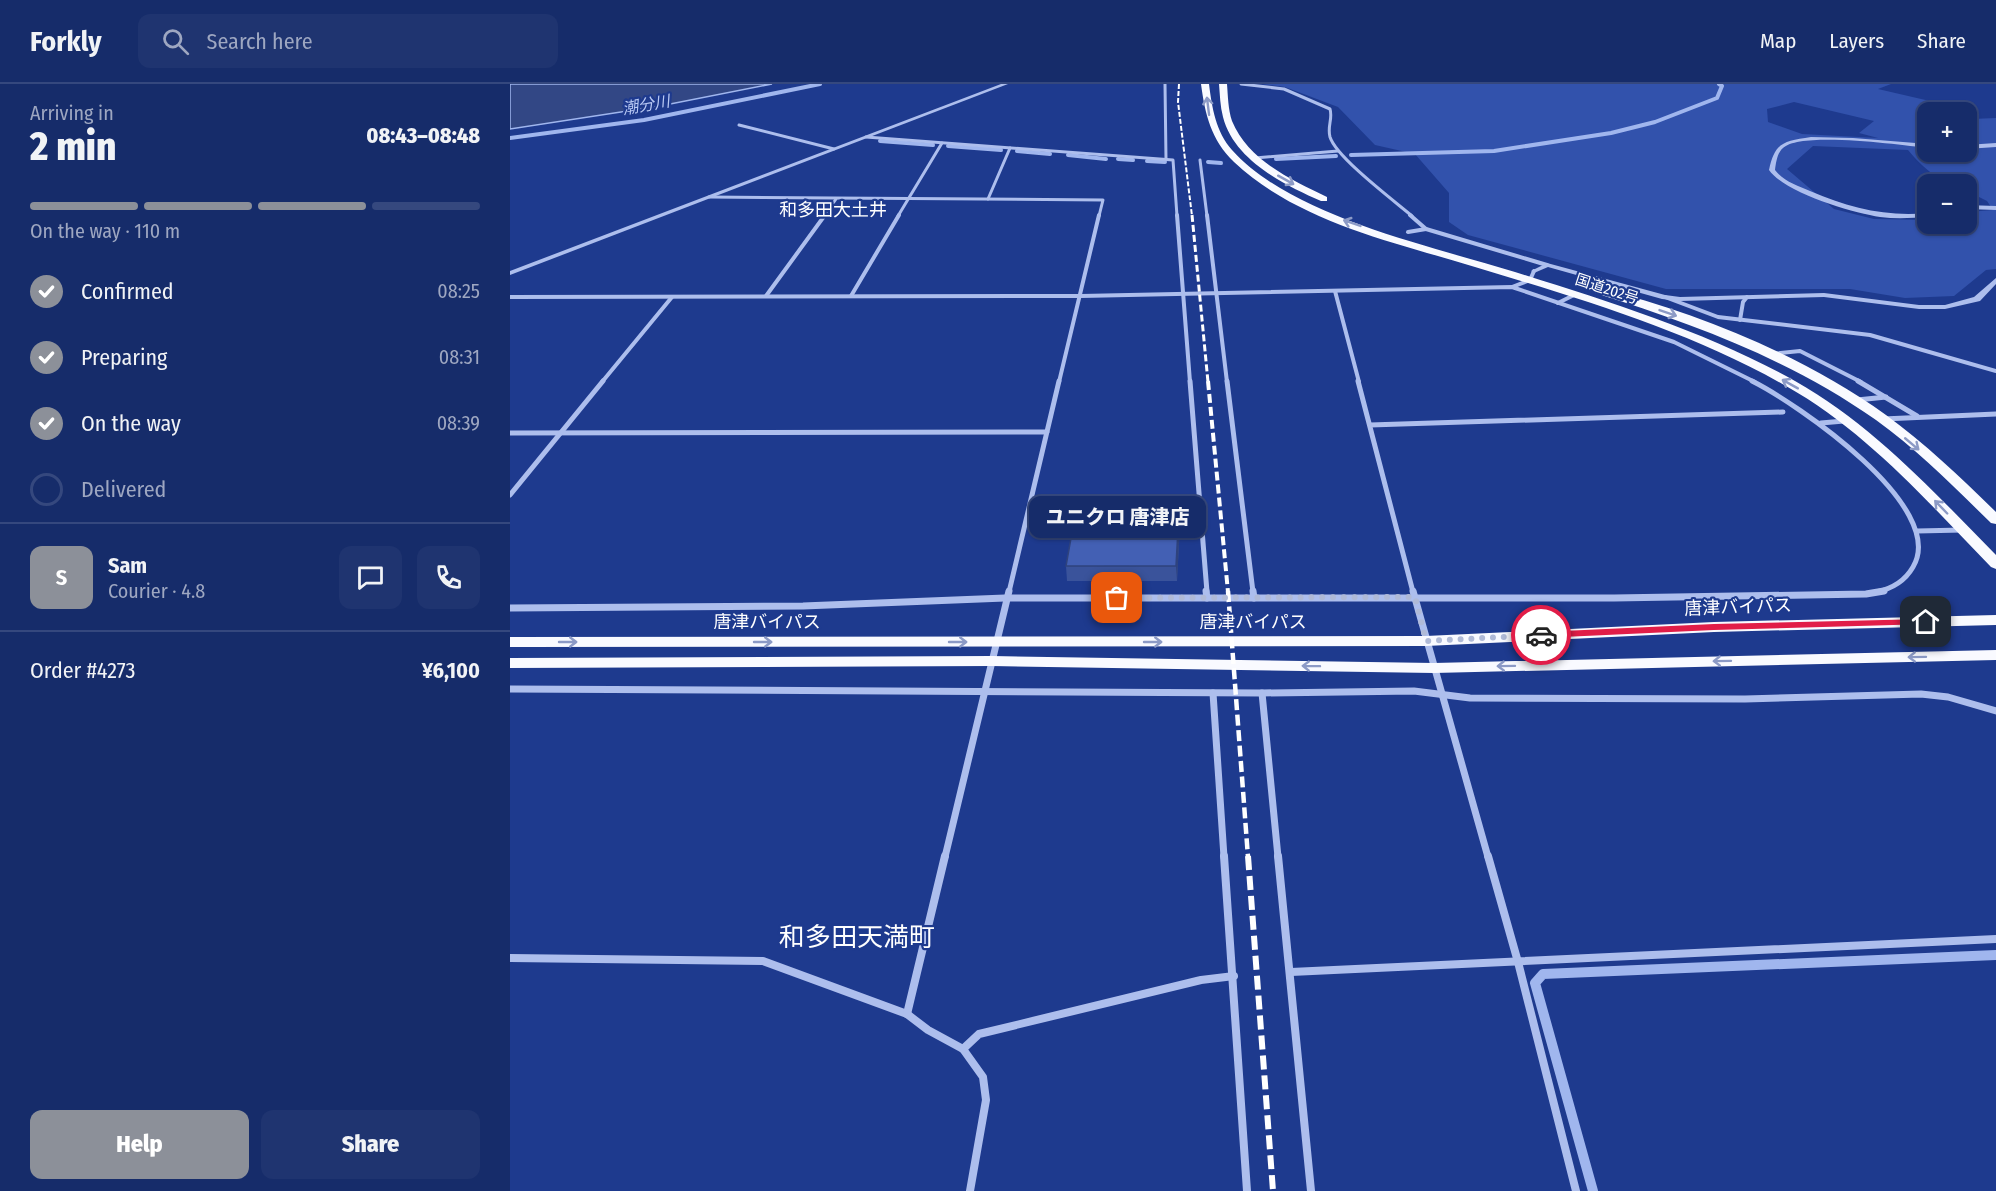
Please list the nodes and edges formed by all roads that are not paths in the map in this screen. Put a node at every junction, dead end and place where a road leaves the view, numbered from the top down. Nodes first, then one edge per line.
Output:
1 (1006, 84) edge
2 (1165, 84) edge
3 (1205, 84) edge
4 (1222, 84) edge
5 (1241, 84) edge
6 (739, 125) dead end
7 (866, 137) junction
8 (942, 143) junction
9 (1917, 145) edge
10 (1996, 145) edge
11 (1977, 146) edge
12 (1010, 148) junction
13 (834, 149) junction
14 (1338, 152) junction
15 (1255, 158) junction
16 (1166, 159) junction
17 (1200, 160) dead end
18 (709, 197) junction
19 (836, 199) junction
20 (907, 199) junction
21 (988, 199) junction
22 (1977, 207) edge
23 (1996, 207) edge
24 (1917, 215) edge
25 (1426, 229) junction
26 (1408, 232) junction
27 (1547, 264) junction
28 (510, 273) edge
29 (1532, 276) junction
30 (1996, 280) edge
31 (1512, 287) junction
32 (1335, 291) junction
33 (1218, 293) junction
34 (1184, 294) junction
35 (1574, 295) junction
36 (766, 296) junction
37 (851, 296) junction
38 (1081, 296) junction
39 (510, 297) edge
40 (672, 297) junction
41 (1665, 297) junction
42 (1747, 297) junction
43 (1558, 303) junction
44 (1740, 320) junction
45 (1772, 354) junction
46 (1996, 371) edge
47 (1886, 397) junction
48 (1856, 400) junction
49 (1783, 412) dead end
50 (1996, 414) edge
51 (1917, 416) junction
52 (1882, 419) junction
53 (1848, 420) junction
54 (1821, 423) junction
55 (1370, 425) junction
56 (1047, 432) junction
57 (510, 433) edge
58 (561, 433) junction
59 (510, 495) edge
60 (1996, 520) edge
61 (1963, 530) junction
62 (1917, 531) junction
63 (1996, 564) edge
64 (1415, 597) junction
65 (1005, 598) junction
66 (1207, 598) junction
67 (1254, 598) junction
68 (510, 608) edge
69 (1996, 620) edge
70 (1426, 641) junction
71 (510, 642) edge
72 (997, 642) junction
73 (1996, 655) edge
74 (992, 662) junction
75 (510, 663) edge
76 (1434, 668) junction
77 (510, 689) edge
78 (986, 692) junction
79 (1213, 693) junction
80 (1262, 693) junction
81 (1442, 696) junction
82 (1996, 711) edge
83 (1996, 939) edge
84 (510, 958) edge
85 (1518, 962) junction
86 (1291, 972) junction
87 (1234, 976) junction
88 (907, 1014) junction
89 (963, 1048) junction
90 (970, 1191) edge
91 (1247, 1191) edge
92 (1311, 1191) edge
93 (1576, 1191) edge

1 - 7 street
2 - 16 street
29 -> 3 highway, 国道202号
4 - 15 highway, 国道202号
5 - 14 street
6 - 13 street
7 - 8 street
7 - 13 street
8 - 12 street
8 - 20 street
9 - 24 street
10 - 11 street
12 - 16 street
12 - 21 street
13 - 18 street
14 - 15 street
14 - 25 street
15 -> 26 highway, 国道202号
16 - 34 street
17 - 33 street
18 - 19 street
18 - 28 street
19 - 20 street
19 - 36 street
20 - 21 street
20 - 37 street
21 - 38 street
22 - 23 street
25 - 26 street
25 - 27 street
26 - 29 highway, 国道202号
27 - 29 street
27 - 41 street
29 - 31 street
29 - 35 highway, 国道202号
29 -> 45 highway, 国道202号
30 - 42 street
31 - 32 street
31 - 43 street
32 - 33 street
32 - 55 street
33 - 34 street
33 - 67 street
34 - 38 street
34 - 66 street
35 - 43 street
53 -> 35 highway, 国道202号
36 - 37 street
36 - 40 street
37 - 38 street
38 - 56 street
39 - 40 street
40 - 58 street
41 - 42 street
41 - 44 street
42 - 44 street
43 - 54 street
44 - 46 street
45 - 47 street
45 - 48 highway, 国道202号
47 - 48 street
47 - 51 street
48 - 52 highway, 国道202号
49 - 55 street
50 - 51 street
51 - 52 street
52 -> 60 highway, 国道202号
53 - 54 street
61 -> 53 highway, 国道202号
54 - 62 street
55 - 64 street
56 - 58 street
56 - 65 street
57 - 58 street
58 - 59 street
61 - 62 street
61 - 63 highway, 国道202号
62 - 64 street
64 - 67 street
64 - 70 street
65 - 66 street
65 - 68 street
65 - 72 street
66 - 67 street
69 - 70 highway, 唐津バイパス
72 -> 70 highway, 唐津バイパス
70 - 76 street
71 -> 72 highway, 唐津バイパス
72 - 74 street
73 -> 76 highway
74 - 75 highway
76 -> 74 highway
74 - 78 street
76 - 81 street
77 - 78 street
78 - 79 street
78 - 88 street
79 - 80 street
79 - 87 street
80 - 81 street
80 - 86 street
81 - 82 street
81 - 85 street
83 - 85 street
84 - 88 street
85 - 86 street
85 - 93 street
86 - 92 street
87 - 89 street
87 - 91 street
88 - 89 street
89 - 90 street

